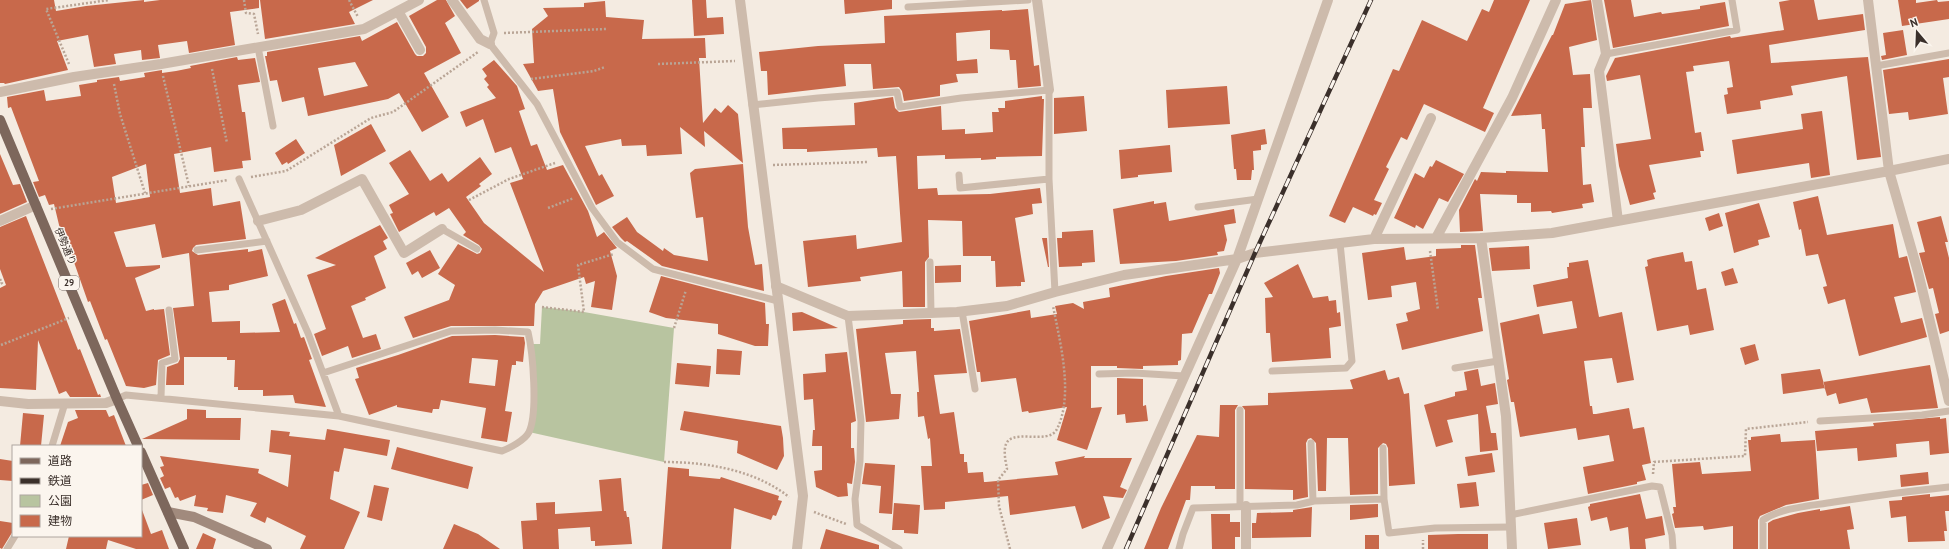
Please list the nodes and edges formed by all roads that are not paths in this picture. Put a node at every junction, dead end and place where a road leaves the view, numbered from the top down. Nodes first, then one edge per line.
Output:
1 (419, 0) edge
2 (452, 0) edge
3 (484, 0) edge
4 (740, 0) edge
5 (1028, 0) edge
6 (1037, 0) edge
7 (1328, 0) edge
8 (1556, 0) edge
9 (1597, 0) edge
10 (1732, 0) edge
11 (1868, 0) edge
12 (908, 7) dead end
13 (398, 11) junction
14 (490, 44) junction
15 (259, 47) junction
16 (420, 50) dead end
17 (1949, 53) edge
18 (1606, 54) junction
19 (1876, 66) junction
20 (1049, 90) junction
21 (0, 92) edge
22 (752, 105) junction
23 (1431, 118) dead end
24 (0, 120) edge
25 (273, 126) dead end
26 (1949, 159) edge
27 (1889, 171) junction
28 (959, 175) dead end
29 (239, 179) road end
30 (1049, 179) junction
31 (1258, 199) junction
32 (1198, 207) dead end
33 (37, 208) junction
34 (0, 221) edge
35 (258, 221) junction
36 (1618, 221) junction
37 (442, 229) joint
38 (1432, 238) junction
39 (1481, 238) junction
40 (1374, 239) junction
41 (267, 241) junction
42 (1340, 243) junction
43 (477, 249) dead end
44 (197, 250) dead end
45 (1237, 259) junction
46 (930, 262) dead end
47 (776, 286) junction
48 (1053, 292) junction
49 (778, 302) junction
50 (169, 310) dead end
51 (962, 311) junction
52 (931, 313) junction
53 (848, 316) junction
54 (1498, 361) junction
55 (1455, 368) dead end
56 (1272, 371) dead end
57 (323, 373) junction
58 (1099, 374) dead end
59 (1184, 376) junction
60 (975, 389) dead end
61 (161, 398) junction
62 (117, 399) junction
63 (0, 401) edge
64 (1949, 401) edge
65 (65, 403) junction
66 (1240, 410) dead end
67 (1949, 411) edge
68 (339, 416) junction
69 (1820, 421) road end
70 (1311, 443) dead end
71 (52, 445) edge
72 (138, 445) edge
73 (1383, 448) dead end
74 (142, 454) edge
75 (1949, 487) edge
76 (1384, 499) junction
77 (1313, 501) junction
78 (1243, 506) junction
79 (168, 512) junction
80 (1510, 515) junction
81 (1511, 527) junction
82 (14, 537) edge
83 (7, 549) edge
84 (184, 549) edge
85 (267, 549) edge
86 (796, 549) edge
87 (897, 549) edge
88 (1107, 549) edge
89 (1179, 549) edge
90 (1246, 549) edge
91 (1512, 549) edge
92 (1673, 549) edge
93 (1763, 549) edge

1 - 13 street
2 - 14 street
3 - 14 lane
4 - 22 street
5 - 12 lane
6 - 20 street
7 - 31 street
8 - 38 street
9 - 18 street
10 - 18 lane
11 - 19 street
13 - 15 street
13 - 16 street
14 - 49 lane
15 - 21 street
15 - 25 lane
17 - 19 lane
18 - 36 street
19 - 27 street
20 - 22 lane
20 - 30 lane
22 - 47 street
23 - 40 street
24 - 33 main road, 伊勢通り / 29
26 - 27 street
27 - 36 street
27 - 64 street
28 - 30 lane
29 - 35 lane
30 - 48 lane
31 - 32 lane
31 - 45 street
33 - 34 street
33 - 62 main road, 伊勢通り / 29
35 - 37 street
35 - 41 lane
36 - 39 street
37 - 43 lane
38 - 39 street
38 - 40 street
39 - 54 street
40 - 42 street
41 - 44 lane
41 - 57 lane
42 - 45 street
42 - 56 lane
45 - 48 street
45 - 59 street
46 - 52 lane
47 - 49 street
47 - 53 street
48 - 51 street
49 - 86 street
50 - 61 lane
51 - 52 street
51 - 60 lane
52 - 53 street
53 - 87 lane
54 - 55 lane
54 - 80 street
57 - 68 lane
57 - 68 lane
58 - 59 lane
59 - 88 street
61 - 62 lane
61 - 68 lane
62 - 65 street
62 - 72 main road, 伊勢通り / 29
63 - 65 street
65 - 71 lane
66 - 78 lane
67 - 69 lane
70 - 77 lane
73 - 76 lane
74 - 79 main road
75 - 93 lane
76 - 77 lane
76 - 81 lane
77 - 78 lane
78 - 89 lane
78 - 90 street
79 - 84 main road
79 - 85 main road
80 - 81 street
80 - 92 lane
81 - 91 street
82 - 83 lane

